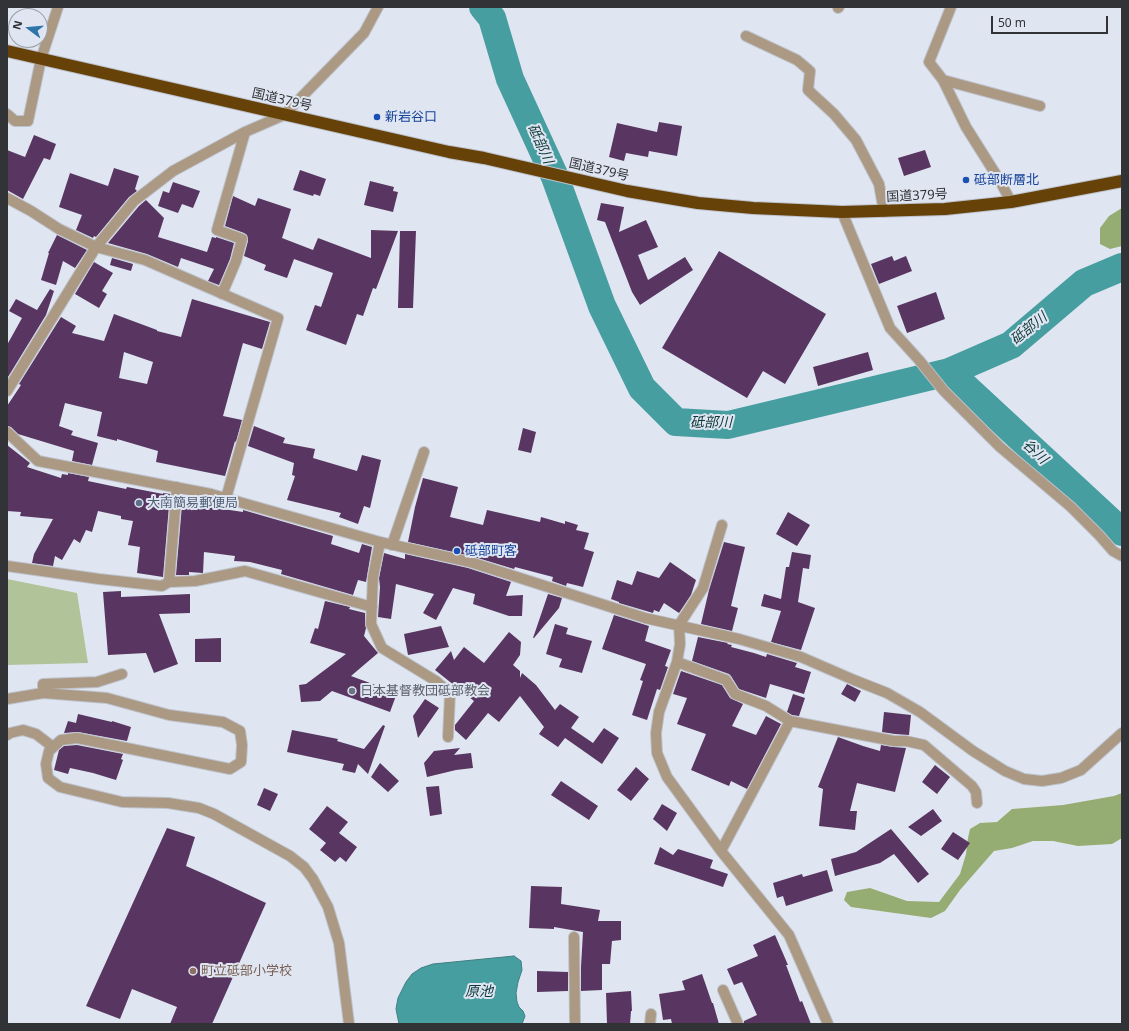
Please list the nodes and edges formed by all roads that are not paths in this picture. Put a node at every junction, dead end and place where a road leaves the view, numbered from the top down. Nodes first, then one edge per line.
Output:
1 (58, 7) edge
2 (378, 7) edge
3 (951, 7) edge
4 (746, 36) dead end
5 (7, 52) edge
6 (41, 59) junction
7 (943, 80) junction
8 (1040, 106) dead end
9 (7, 114) edge
10 (284, 115) junction
11 (245, 132) junction
12 (1122, 181) edge
13 (7, 198) edge
14 (1011, 202) junction
15 (842, 212) junction
16 (884, 212) junction
17 (96, 247) junction
18 (222, 294) junction
19 (7, 391) edge
20 (7, 432) edge
21 (424, 452) dead end
22 (177, 488) junction
23 (226, 498) junction
24 (722, 525) dead end
25 (380, 542) junction
26 (392, 545) junction
27 (1122, 556) edge
28 (7, 566) edge
29 (169, 582) junction
30 (372, 607) junction
31 (679, 625) junction
32 (676, 662) junction
33 (122, 674) dead end
34 (43, 693) junction
35 (7, 699) edge
36 (790, 721) junction
37 (1122, 733) edge
38 (7, 735) edge
39 (448, 737) dead end
40 (54, 747) junction
41 (978, 802) dead end
42 (721, 851) junction
43 (574, 936) dead end
44 (723, 990) dead end
45 (349, 1024) edge
46 (575, 1024) edge
47 (738, 1024) edge
48 (828, 1024) edge

1 - 6 street
2 - 10 street
3 - 7 street
4 - 16 street
5 - 6 highway, 国道379号
6 - 9 street
6 - 10 highway, 国道379号
7 - 8 street
7 - 14 street
10 - 11 street
10 - 15 highway, 国道379号
11 - 17 street
11 - 18 street
12 - 14 highway, 国道379号
13 - 17 street
14 - 16 highway, 国道379号
15 - 16 highway, 国道379号
15 - 27 street
17 - 18 street
17 - 19 street
18 - 23 street
20 - 22 street
21 - 26 street
22 - 23 street
22 - 29 street
23 - 25 street
24 - 31 street
25 - 26 street
25 - 30 street
26 - 31 street
28 - 29 street
29 - 30 street
30 - 39 street
31 - 32 street
31 - 37 street
32 - 36 street
32 - 42 street
33 - 34 street
34 - 35 street
34 - 40 street
36 - 41 street
36 - 42 street
38 - 40 street
40 - 45 street
42 - 48 street
43 - 46 street
44 - 47 street

